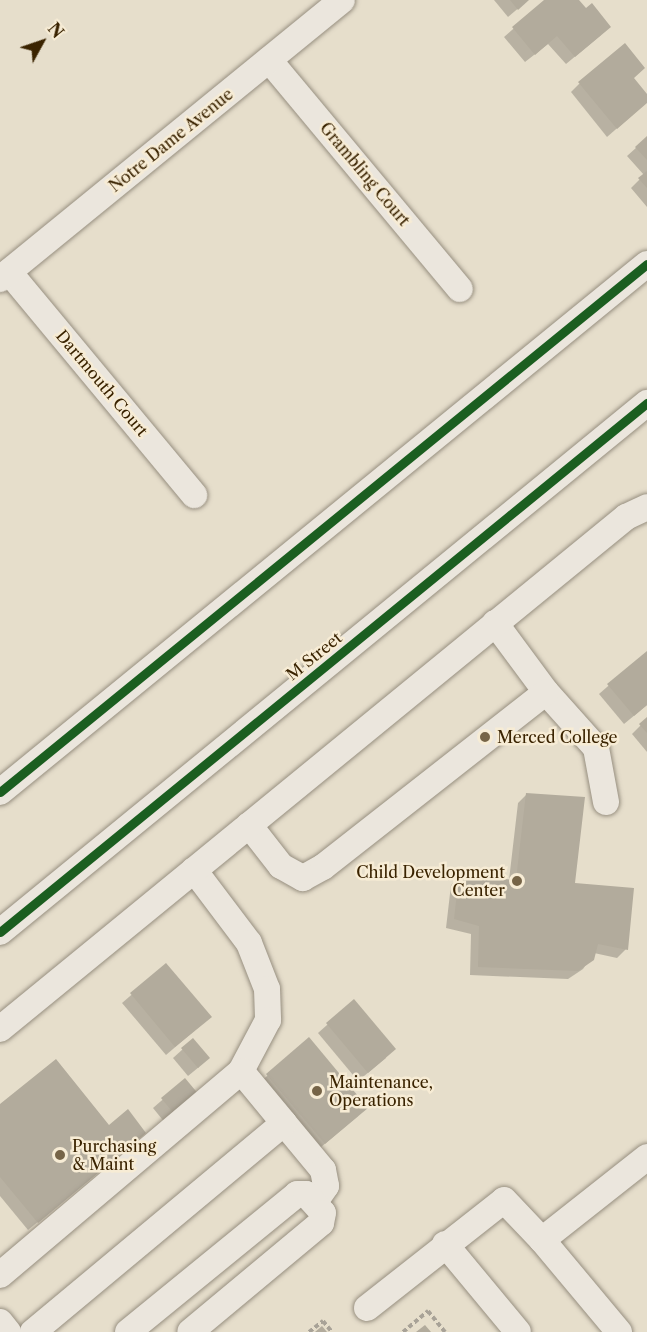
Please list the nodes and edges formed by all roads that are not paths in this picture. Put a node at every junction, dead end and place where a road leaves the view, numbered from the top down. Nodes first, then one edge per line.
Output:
1 (342, 0) edge
2 (269, 60) junction
3 (647, 264) edge
4 (4, 276) edge
5 (460, 289) dead end
6 (647, 403) edge
7 (194, 495) dead end
8 (647, 507) edge
9 (495, 623) junction
10 (546, 692) junction
11 (0, 792) edge
12 (606, 802) dead end
13 (249, 825) junction
14 (194, 870) junction
15 (0, 932) edge
16 (0, 1029) edge
17 (241, 1071) junction
18 (284, 1123) junction
19 (647, 1157) edge
20 (315, 1202) junction
21 (542, 1240) junction
22 (445, 1244) junction
23 (0, 1275) edge
24 (367, 1308) dead end
25 (0, 1322) edge
26 (8, 1332) edge
27 (33, 1332) edge
28 (128, 1332) edge
29 (190, 1332) edge
30 (518, 1332) edge
31 (620, 1332) edge

1 - 2 street, Notre Dame Avenue
2 - 4 street, Notre Dame Avenue
2 - 5 street, Grambling Court
3 - 11 street
4 - 7 street, Dartmouth Court
6 - 15 street, M Street
8 - 9 street
9 - 10 street
9 - 13 street
10 - 12 street
10 - 13 street
13 - 14 street
14 - 16 street
14 - 17 street
17 - 18 street
17 - 23 street
18 - 20 street
18 - 27 street
19 - 21 street
20 - 28 street
20 - 29 street
21 - 22 street
21 - 31 street
22 - 24 street
22 - 30 street
25 - 26 street

